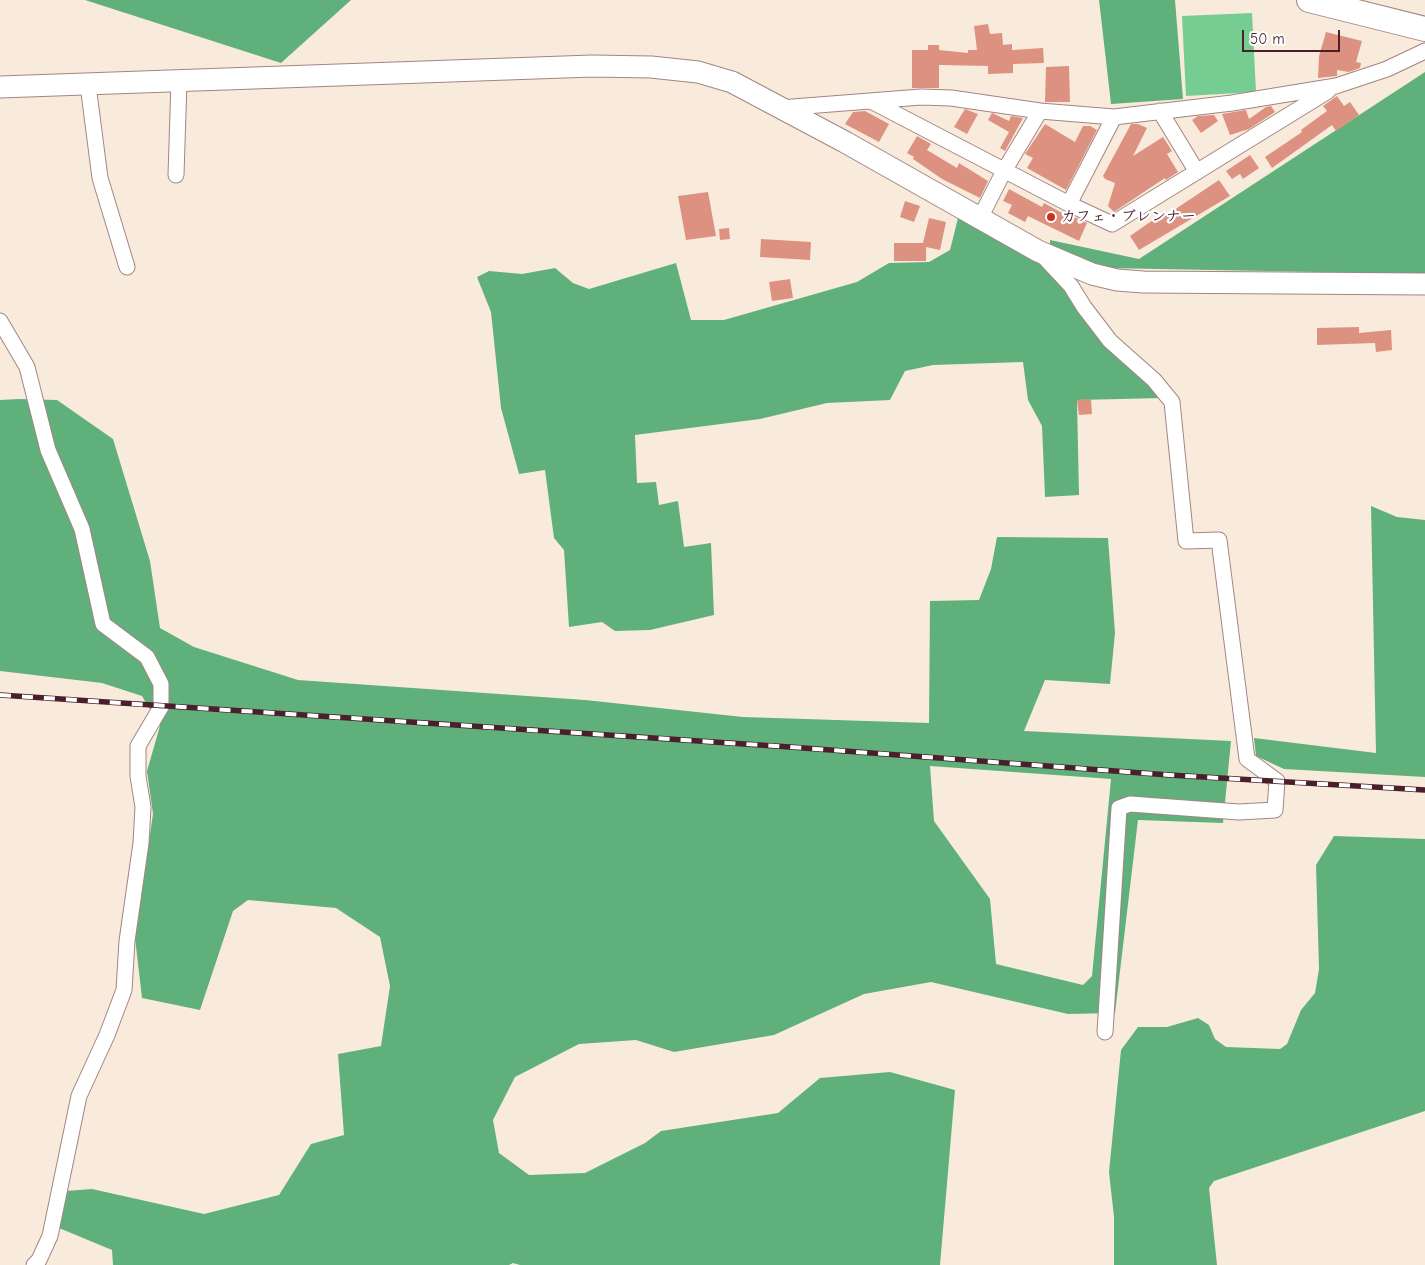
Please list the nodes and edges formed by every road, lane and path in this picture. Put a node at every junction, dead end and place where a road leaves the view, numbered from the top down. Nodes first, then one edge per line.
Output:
1 (1309, 0) edge
2 (1372, 0) edge
3 (1425, 13) edge
4 (1425, 29) edge
5 (1425, 51) edge
6 (179, 81) junction
7 (88, 85) junction
8 (1336, 86) junction
9 (0, 87) edge
10 (873, 102) junction
11 (780, 108) junction
12 (1160, 110) junction
13 (1040, 111) junction
14 (1114, 117) junction
15 (1004, 171) junction
16 (1197, 172) junction
17 (176, 175) dead end
18 (1069, 204) junction
19 (980, 218) junction
20 (1038, 251) junction
21 (127, 267) dead end
22 (1425, 284) edge
23 (0, 321) edge
24 (1104, 1032) dead end
25 (34, 1265) edge

1 - 4 main road
2 - 3 main road
5 - 8 street
6 - 7 street
6 - 11 street
6 - 17 street
7 - 9 street
7 - 21 street
8 - 12 street
8 - 16 street
10 - 11 street
10 - 13 street
10 - 15 street
11 - 19 street
12 - 14 street
12 - 16 street
13 - 14 street
13 - 15 street
14 - 18 street
15 - 18 street
15 - 19 street
16 - 18 street
19 - 20 street
20 - 22 street
20 - 24 street
23 - 25 street

